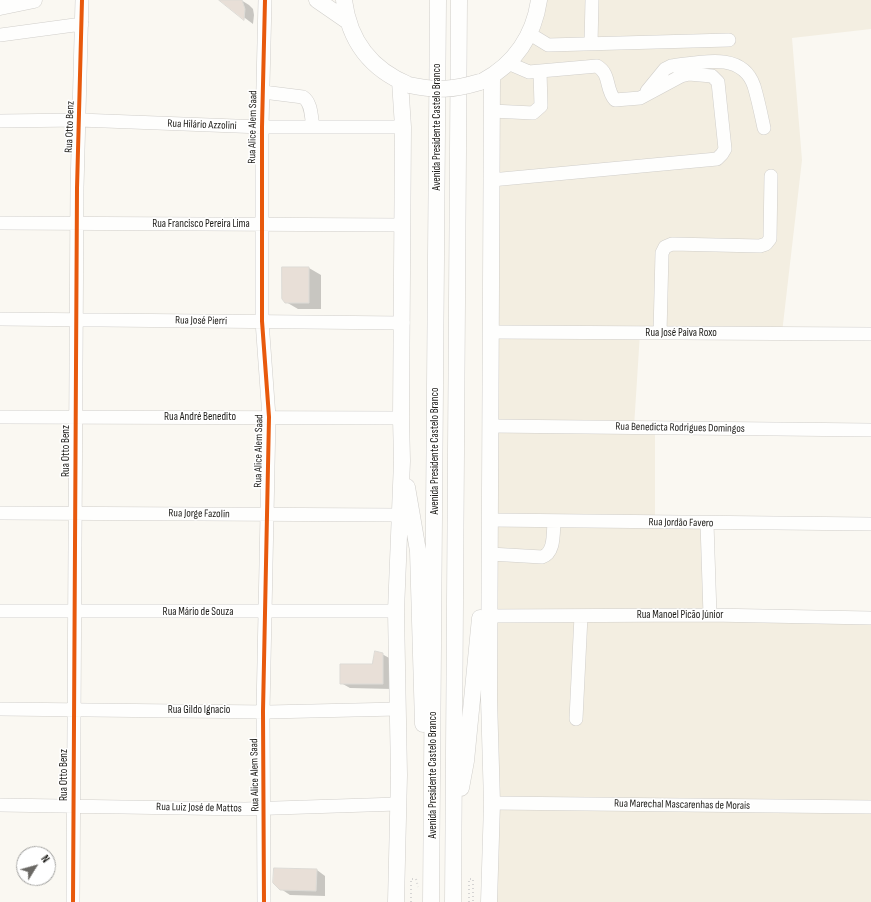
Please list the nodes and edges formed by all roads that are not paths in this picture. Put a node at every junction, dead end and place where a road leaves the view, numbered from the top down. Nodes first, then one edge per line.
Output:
1 (34, 0) edge
2 (82, 0) edge
3 (265, 0) edge
4 (317, 0) edge
5 (344, 0) edge
6 (438, 0) edge
7 (459, 0) edge
8 (539, 0) edge
9 (592, 0) edge
10 (0, 7) edge
11 (346, 20) junction
12 (82, 24) junction
13 (530, 34) junction
14 (0, 35) edge
15 (729, 40) dead end
16 (591, 44) junction
17 (508, 63) junction
18 (540, 71) junction
19 (486, 79) junction
20 (404, 83) junction
21 (263, 92) junction
22 (646, 93) junction
23 (492, 111) junction
24 (79, 120) junction
25 (0, 121) edge
26 (262, 127) junction
27 (313, 127) junction
28 (403, 127) junction
29 (764, 128) dead end
30 (771, 176) dead end
31 (491, 180) junction
32 (0, 223) edge
33 (76, 224) junction
34 (262, 224) junction
35 (403, 225) junction
36 (0, 319) edge
37 (76, 319) junction
38 (262, 321) junction
39 (403, 323) junction
40 (490, 332) junction
41 (660, 333) junction
42 (871, 334) edge
43 (75, 416) junction
44 (269, 416) junction
45 (0, 417) edge
46 (401, 418) junction
47 (490, 426) junction
48 (871, 430) edge
49 (402, 462) junction
50 (0, 513) edge
51 (75, 513) junction
52 (267, 515) junction
53 (399, 515) junction
54 (490, 520) junction
55 (554, 521) junction
56 (707, 523) junction
57 (871, 524) edge
58 (490, 556) junction
59 (0, 611) edge
60 (396, 611) junction
61 (74, 612) junction
62 (265, 612) junction
63 (710, 615) junction
64 (489, 616) junction
65 (581, 616) junction
66 (871, 618) edge
67 (0, 708) edge
68 (398, 709) junction
69 (74, 710) junction
70 (263, 711) junction
71 (576, 719) dead end
72 (492, 803) junction
73 (398, 804) junction
74 (0, 805) edge
75 (73, 806) junction
76 (871, 807) edge
77 (265, 809) junction
78 (453, 832) junction
79 (432, 855) junction
80 (425, 898) edge
81 (73, 902) edge
82 (264, 902) edge
83 (396, 902) edge
84 (453, 902) edge
85 (489, 902) edge

1 - 10 main road
2 - 12 street, Rua Otto Benz
3 - 21 street, Rua Alice Alem Saad
4 - 11 main road
5 - 11 main road
6 - 79 main road, Avenida Presidente Castelo Branco
7 - 78 main road, Avenida Presidente Castelo Branco
8 - 13 main road
9 - 16 street
11 - 20 main road
12 - 14 street
12 - 24 street, Rua Otto Benz
13 - 16 street
13 - 17 main road
15 - 16 street
17 - 18 street
17 - 19 main road
18 - 22 street
18 - 23 street
19 - 20 main road, bridge
19 - 23 main road
20 - 28 main road
21 - 26 street, Rua Alice Alem Saad
21 - 27 street
22 - 29 street
22 - 31 street
23 - 31 main road
24 - 25 street, Rua Hilário Azzolini
24 - 26 street, Rua Hilário Azzolini
24 - 33 street, Rua Otto Benz
26 - 27 street, Rua Hilário Azzolini
26 - 34 street, Rua Alice Alem Saad
27 - 28 street, Rua Hilário Azzolini
28 - 35 main road
30 - 41 street
31 - 40 main road
32 - 33 street, Rua Francisco Pereira Lima
33 - 34 street, Rua Francisco Pereira Lima
33 - 37 street, Rua Otto Benz
34 - 35 street, Rua Francisco Pereira Lima
34 - 38 street, Rua Alice Alem Saad
35 - 39 main road
36 - 37 street, Rua José Pierri
37 - 38 street, Rua José Pierri
37 - 43 street, Rua Otto Benz
38 - 39 street, Rua José Pierri
38 - 44 street, Rua Alice Alem Saad
39 - 46 main road
40 - 41 street, Rua José Paiva Roxo
40 - 47 main road
41 - 42 street, Rua José Paiva Roxo
43 - 44 street, Rua André Benedito
43 - 45 street, Rua André Benedito
43 - 51 street, Rua Otto Benz
44 - 46 street, Rua André Benedito
44 - 52 street, Rua Alice Alem Saad
46 - 49 main road
47 - 48 street, Rua Benedicta Rodrigues Domingos
47 - 54 main road
49 - 53 main road
49 - 79 main road
50 - 51 street, Rua Jorge Fazolin
51 - 52 street, Rua Jorge Fazolin
51 - 61 street, Rua Otto Benz
52 - 53 street, Rua Jorge Fazolin
52 - 62 street, Rua Alice Alem Saad
53 - 60 main road
54 - 55 street, Rua Jordão Favero
54 - 58 main road
55 - 56 street, Rua Jordão Favero
55 - 58 street
56 - 57 street, Rua Jordão Favero
56 - 63 street
58 - 64 main road
58 - 78 main road
59 - 61 street, Rua Mário de Souza
60 - 62 street, Rua Mário de Souza
60 - 68 main road
61 - 62 street, Rua Mário de Souza
61 - 69 street, Rua Otto Benz
62 - 70 street, Rua Alice Alem Saad
63 - 65 street, Rua Manoel Picão Júnior
63 - 66 street, Rua Manoel Picão Júnior
64 - 65 street, Rua Manoel Picão Júnior
64 - 72 main road
65 - 71 street
67 - 69 street, Rua Gildo Ignacio
68 - 70 street, Rua Gildo Ignacio
68 - 73 main road
69 - 70 street, Rua Gildo Ignacio
69 - 75 street, Rua Otto Benz
70 - 77 street, Rua Alice Alem Saad
72 - 76 street, Rua Marechal Mascarenhas de Morais
72 - 85 main road
73 - 77 street, Rua Luiz José de Mattos
73 - 83 main road
74 - 75 street, Rua Luiz José de Mattos
75 - 77 street, Rua Luiz José de Mattos
75 - 81 street, Rua Otto Benz
77 - 82 street, Rua Alice Alem Saad
78 - 84 main road, Avenida Presidente Castelo Branco
79 - 80 main road, Avenida Presidente Castelo Branco

